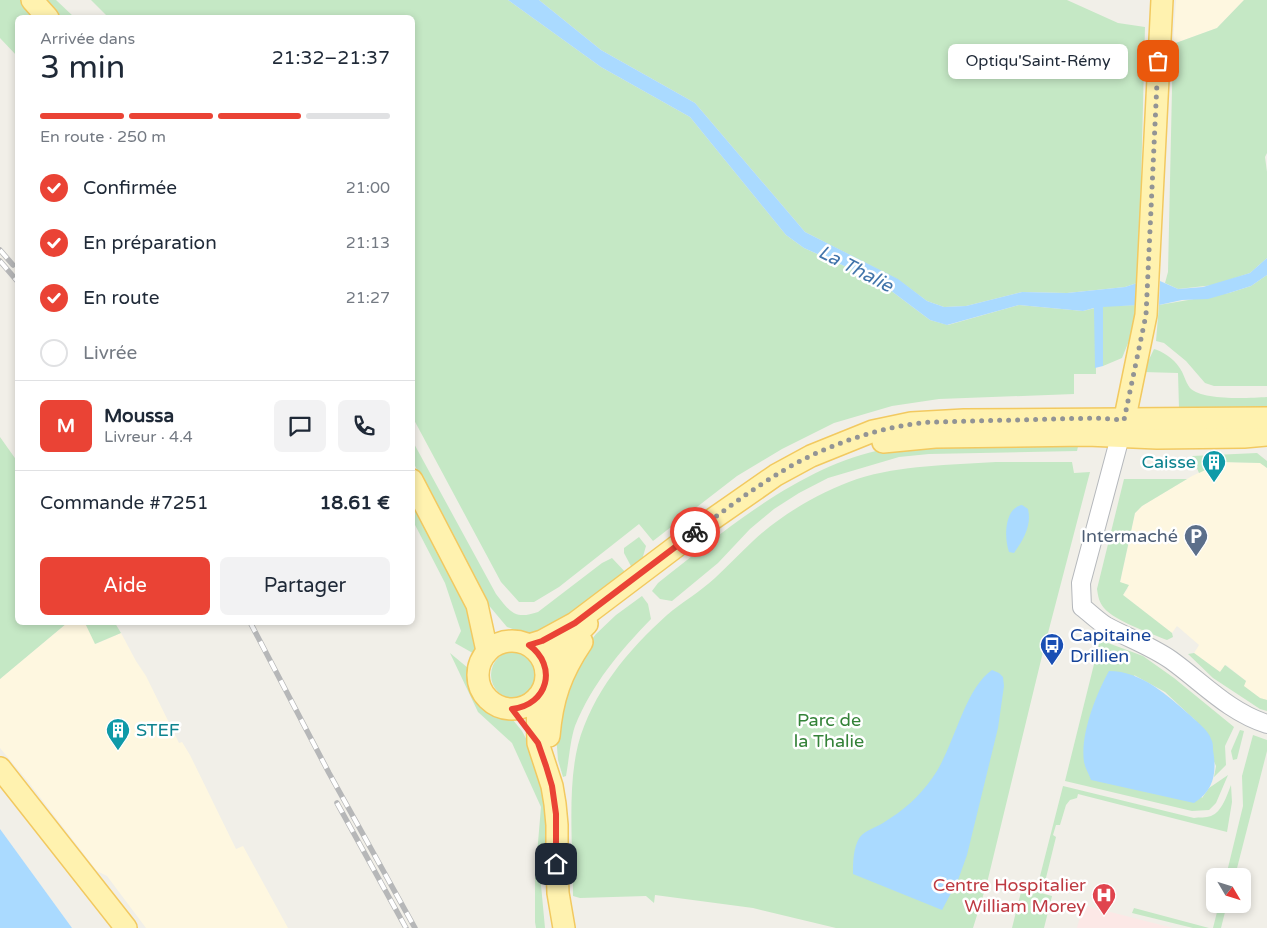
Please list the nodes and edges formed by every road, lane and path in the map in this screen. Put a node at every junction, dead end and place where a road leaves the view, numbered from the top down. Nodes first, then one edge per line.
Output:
1 (32, 0) edge
2 (1162, 0) edge
3 (45, 15) edge
4 (1267, 418) edge
5 (1122, 428) junction
6 (1267, 435) edge
7 (415, 486) edge
8 (653, 574) junction
9 (477, 605) junction
10 (519, 643) junction
11 (487, 651) junction
12 (546, 671) junction
13 (537, 698) junction
14 (512, 709) junction
15 (1267, 724) edge
16 (538, 743) junction
17 (546, 766) junction
18 (0, 768) edge
19 (126, 928) edge
20 (564, 928) edge

1 - 3 main road
2 - 5 main road
4 - 5 main road
5 - 6 main road
5 - 8 main road
5 - 10 main road
5 - 15 street
7 - 9 main road
8 - 12 main road
8 - 17 main road
9 - 10 main road
9 - 11 main road
10 - 11 main road
10 - 12 main road
11 - 14 main road
12 - 13 main road
13 - 14 main road
13 - 16 main road
14 - 16 main road
16 - 17 main road
17 - 20 main road
18 - 19 main road

